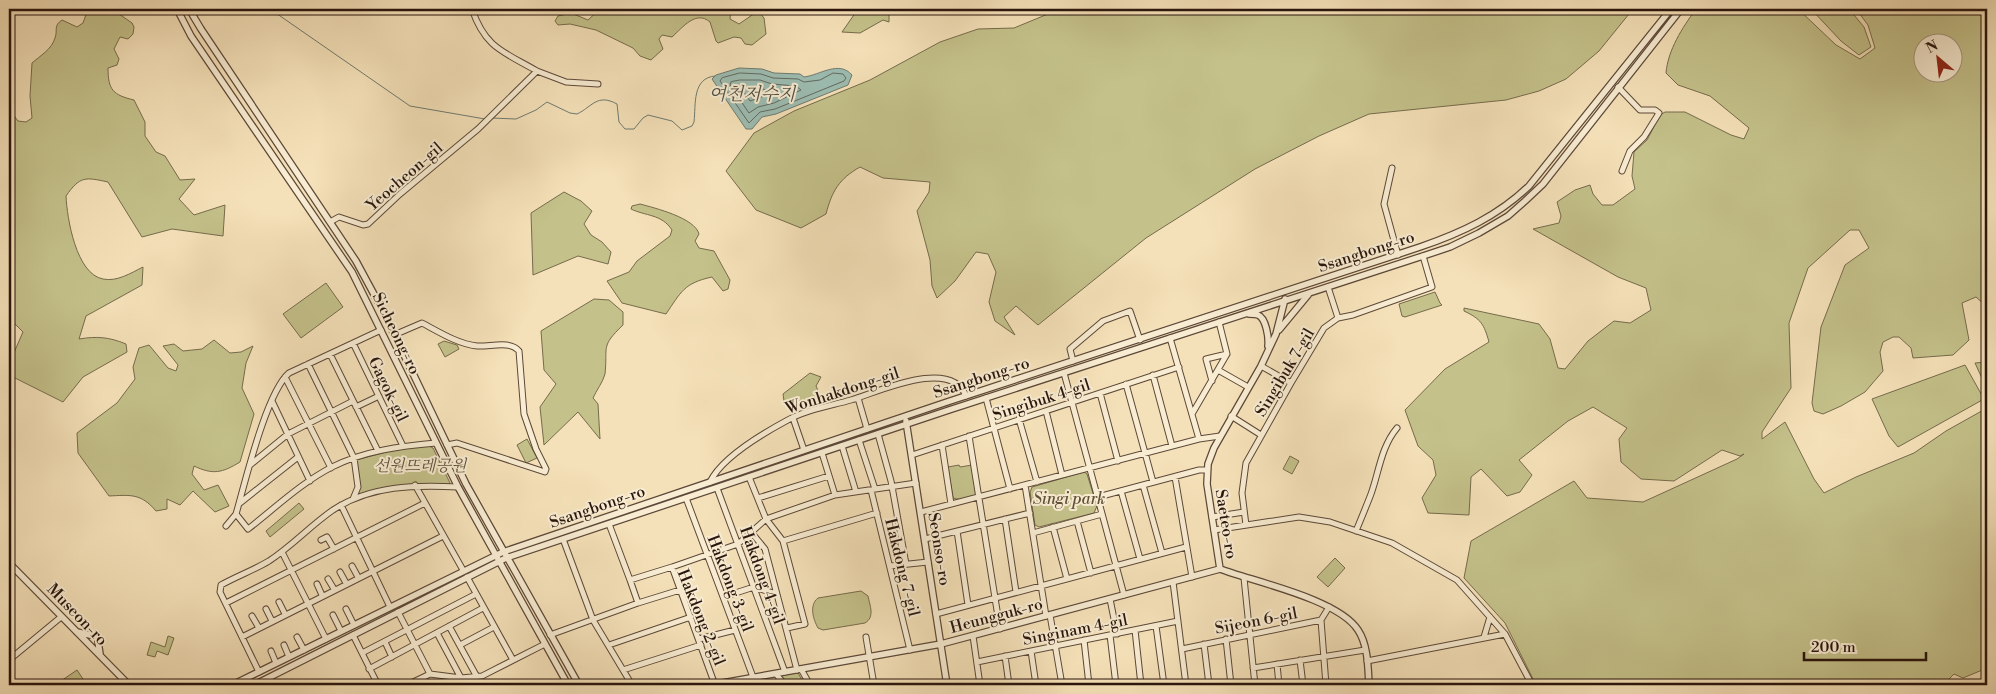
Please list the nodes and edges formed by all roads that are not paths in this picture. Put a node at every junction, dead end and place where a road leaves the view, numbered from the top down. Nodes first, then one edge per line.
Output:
1 (177, 9) edge
2 (189, 9) edge
3 (472, 9) edge
4 (1671, 9) edge
5 (1681, 9) edge
6 (537, 71) junction
7 (598, 84) dead end
8 (1618, 87) junction
9 (1392, 168) dead end
10 (1622, 171) dead end
11 (330, 222) junction
12 (322, 227) junction
13 (1420, 247) junction
14 (1398, 254) junction
15 (1423, 256) junction
16 (1328, 287) junction
17 (1322, 289) junction
18 (1283, 292) junction
19 (1286, 300) junction
20 (1244, 314) junction
21 (1338, 318) junction
22 (1219, 322) junction
23 (381, 330) junction
24 (1276, 334) junction
25 (394, 335) junction
26 (1170, 338) junction
27 (1140, 340) junction
28 (353, 343) junction
29 (1268, 350) junction
30 (330, 354) junction
31 (1226, 354) junction
32 (1073, 361) junction
33 (308, 364) junction
34 (1261, 366) junction
35 (1179, 367) junction
36 (1218, 370) junction
37 (1064, 373) junction
38 (1154, 375) junction
39 (285, 376) junction
40 (1212, 381) junction
41 (1290, 383) junction
42 (1126, 384) junction
43 (1248, 387) junction
44 (1100, 393) junction
45 (379, 396) junction
46 (423, 396) junction
47 (966, 396) junction
48 (858, 398) junction
49 (986, 398) junction
50 (272, 401) junction
51 (353, 401) junction
52 (414, 401) junction
53 (1072, 402) junction
54 (356, 407) junction
55 (1046, 411) junction
56 (331, 412) junction
57 (1192, 414) junction
58 (906, 416) junction
59 (1231, 416) junction
60 (793, 418) junction
61 (1019, 420) junction
62 (309, 422) junction
63 (907, 424) junction
64 (994, 428) junction
65 (1397, 428) dead end
66 (867, 429) junction
67 (288, 434) junction
68 (878, 434) junction
69 (1261, 434) junction
70 (969, 436) junction
71 (1220, 436) junction
72 (1199, 439) junction
73 (859, 440) junction
74 (436, 443) junction
75 (447, 445) junction
76 (942, 445) junction
77 (403, 446) junction
78 (842, 446) junction
79 (1172, 446) junction
80 (804, 450) junction
81 (378, 451) junction
82 (822, 452) junction
83 (1145, 454) junction
84 (912, 455) junction
85 (298, 457) junction
86 (354, 458) junction
87 (1118, 461) junction
88 (250, 466) junction
89 (331, 468) junction
90 (1090, 468) junction
91 (1207, 470) junction
92 (1062, 475) junction
93 (829, 476) junction
94 (749, 477) junction
95 (1175, 477) junction
96 (310, 481) junction
97 (710, 482) junction
98 (1037, 482) junction
99 (1153, 482) junction
100 (916, 483) junction
101 (1025, 485) junction
102 (1143, 485) junction
103 (415, 486) junction
104 (458, 487) junction
105 (892, 487) junction
106 (717, 488) junction
107 (1010, 489) junction
108 (873, 490) junction
109 (1121, 491) junction
110 (856, 492) junction
111 (835, 494) junction
112 (979, 497) junction
113 (1098, 497) junction
114 (686, 498) junction
115 (758, 498) junction
116 (352, 500) junction
117 (239, 503) junction
118 (424, 504) junction
119 (951, 504) junction
120 (341, 505) junction
121 (921, 512) junction
122 (1244, 512) junction
123 (877, 513) junction
124 (1030, 513) junction
125 (236, 514) junction
126 (1102, 514) junction
127 (1212, 517) junction
128 (766, 519) junction
129 (1006, 519) junction
130 (1077, 520) junction
131 (609, 524) junction
132 (983, 525) junction
133 (1246, 525) junction
134 (226, 526) dead end
135 (1053, 527) junction
136 (1214, 530) junction
137 (957, 531) junction
138 (1356, 531) junction
139 (751, 532) junction
140 (1033, 533) junction
141 (443, 536) junction
142 (356, 538) junction
143 (563, 539) junction
144 (925, 539) junction
145 (321, 540) dead end
146 (783, 541) junction
147 (738, 544) junction
148 (1186, 547) junction
149 (334, 549) junction
150 (282, 552) junction
151 (503, 552) junction
152 (1162, 553) junction
153 (706, 554) junction
154 (496, 555) junction
155 (506, 558) junction
156 (1140, 559) junction
157 (499, 562) junction
158 (928, 562) junction
159 (9, 563) edge
160 (906, 564) junction
161 (352, 566) dead end
162 (890, 566) junction
163 (1116, 566) junction
164 (672, 567) junction
165 (1220, 569) junction
166 (291, 570) junction
167 (372, 570) junction
168 (463, 570) junction
169 (340, 572) dead end
170 (1091, 572) junction
171 (358, 577) junction
172 (467, 577) junction
173 (1192, 577) junction
174 (1244, 578) junction
175 (328, 579) dead end
176 (1067, 579) junction
177 (630, 580) junction
178 (1173, 582) junction
179 (346, 583) junction
180 (317, 584) dead end
181 (754, 586) junction
182 (1041, 586) junction
183 (334, 589) junction
184 (680, 590) junction
185 (1016, 592) junction
186 (476, 594) junction
187 (776, 594) junction
188 (322, 595) junction
189 (1124, 595) junction
190 (723, 597) junction
191 (995, 598) junction
192 (1110, 599) junction
193 (279, 602) dead end
194 (226, 603) junction
195 (307, 603) junction
196 (638, 603) junction
197 (968, 605) junction
198 (390, 607) junction
199 (484, 608) junction
200 (1329, 608) junction
201 (266, 609) dead end
202 (346, 609) dead end
203 (398, 612) junction
204 (286, 614) junction
205 (936, 614) junction
206 (333, 615) dead end
207 (1048, 615) junction
208 (252, 616) dead end
209 (61, 617) junction
210 (691, 617) junction
211 (1490, 617) junction
212 (593, 620) junction
213 (1320, 620) junction
214 (272, 621) junction
215 (1178, 621) junction
216 (354, 624) junction
217 (449, 626) junction
218 (1156, 626) junction
219 (494, 627) junction
220 (259, 628) junction
221 (787, 628) junction
222 (1000, 629) junction
223 (407, 630) junction
224 (735, 630) junction
225 (1135, 630) junction
226 (76, 631) junction
227 (341, 631) junction
228 (437, 633) junction
229 (1117, 634) junction
230 (1250, 634) junction
231 (1505, 634) junction
232 (353, 635) junction
233 (550, 635) junction
234 (1110, 635) junction
235 (973, 636) junction
236 (242, 637) junction
237 (298, 637) dead end
238 (866, 637) dead end
239 (1484, 637) junction
240 (326, 639) junction
241 (1226, 639) junction
242 (1084, 640) junction
243 (385, 642) junction
244 (700, 642) junction
245 (545, 644) junction
246 (941, 644) junction
247 (1204, 644) junction
248 (284, 645) dead end
249 (415, 645) junction
250 (460, 645) junction
251 (609, 645) junction
252 (1055, 646) junction
253 (1182, 649) junction
254 (304, 650) junction
255 (910, 650) junction
256 (1365, 650) junction
257 (270, 651) dead end
258 (1031, 651) junction
259 (362, 654) junction
260 (100, 656) junction
261 (1005, 656) junction
262 (289, 657) junction
263 (392, 657) junction
264 (869, 657) junction
265 (1324, 657) junction
266 (9, 660) edge
267 (513, 660) junction
268 (1300, 660) junction
269 (1367, 661) junction
270 (977, 662) junction
271 (276, 663) junction
272 (1277, 664) junction
273 (1254, 668) junction
274 (369, 669) junction
275 (799, 669) junction
276 (623, 670) junction
277 (259, 672) junction
278 (785, 672) junction
279 (430, 674) junction
280 (776, 674) junction
281 (477, 676) junction
282 (461, 678) junction
283 (753, 678) junction
284 (263, 680) junction
285 (741, 683) edge
286 (727, 684) edge
287 (1186, 684) edge
288 (129, 685) edge
289 (232, 685) edge
290 (254, 685) edge
291 (378, 685) edge
292 (406, 685) edge
293 (568, 685) edge
294 (579, 685) edge
295 (632, 685) edge
296 (711, 685) edge
297 (715, 685) edge
298 (785, 685) edge
299 (810, 685) edge
300 (874, 685) edge
301 (948, 685) edge
302 (980, 685) edge
303 (1009, 685) edge
304 (1036, 685) edge
305 (1062, 685) edge
306 (1089, 685) edge
307 (1116, 685) edge
308 (1141, 685) edge
309 (1164, 685) edge
310 (1171, 685) edge
311 (1209, 685) edge
312 (1231, 685) edge
313 (1255, 685) edge
314 (1279, 685) edge
315 (1303, 685) edge
316 (1326, 685) edge
317 (1370, 685) edge
318 (1532, 685) edge

1 - 12 street, Sicheong-ro
2 - 11 street, Sicheong-ro
3 - 6 street
4 - 13 street, Ssangbong-ro
5 - 8 street, Ssangbong-ro
6 - 7 street
6 - 11 street, Yeocheon-gil
8 - 10 street
8 - 15 street, Ssangbong-ro
9 - 14 street
11 - 12 street
11 - 25 street, Sicheong-ro
12 - 23 street, Sicheong-ro
13 - 14 street, Ssangbong-ro
13 - 15 street
14 - 18 street, Ssangbong-ro
15 - 16 street, Ssangbong-ro
15 - 21 street, Singibuk 7-gil
16 - 17 street, Ssangbong-ro
16 - 21 street
17 - 19 street, Ssangbong-ro
17 - 24 street
18 - 19 street
18 - 27 street, Ssangbong-ro
19 - 20 street, Ssangbong-ro
19 - 24 street, Saeteo-ro
20 - 22 street, Ssangbong-ro
20 - 29 street
21 - 41 street, Singibuk 7-gil
22 - 26 street, Ssangbong-ro
22 - 31 street
23 - 28 street, Gagok-gil
23 - 52 street, Sicheong-ro
24 - 29 street, Saeteo-ro
25 - 46 street, Sicheong-ro
25 - 75 street
26 - 35 street
26 - 37 street, Ssangbong-ro
27 - 32 street, Ssangbong-ro
27 - 32 street
28 - 30 street, Gagok-gil
28 - 45 street, Gagok-gil
29 - 34 street, Saeteo-ro
30 - 33 street, Gagok-gil
30 - 51 street
31 - 36 street
31 - 40 street
32 - 47 street, Ssangbong-ro
33 - 39 street, Gagok-gil
33 - 56 street
34 - 41 street
34 - 43 street, Saeteo-ro
35 - 38 street, Singibuk 4-gil
35 - 57 street
36 - 40 street
36 - 43 street
37 - 49 street, Ssangbong-ro
37 - 53 street
38 - 42 street, Singibuk 4-gil
38 - 79 street
39 - 50 street
39 - 62 street
40 - 57 street
41 - 69 street, Singibuk 7-gil
42 - 44 street, Singibuk 4-gil
42 - 83 street
43 - 59 street, Saeteo-ro
44 - 53 street, Singibuk 4-gil
44 - 87 street
45 - 54 street
45 - 77 street, Gagok-gil
46 - 52 street
46 - 75 street, Sicheong-ro
47 - 48 street, Wonhakdong-gil
47 - 58 street, Ssangbong-ro
48 - 60 street, Wonhakdong-gil
48 - 66 street
49 - 63 street, Ssangbong-ro
49 - 64 street
50 - 67 street
50 - 88 street
51 - 54 street
51 - 56 street
52 - 74 street, Sicheong-ro
53 - 55 street, Singibuk 4-gil
53 - 90 street
54 - 81 street
55 - 61 street, Singibuk 4-gil
55 - 92 street
56 - 62 street
56 - 86 street
57 - 72 street
58 - 63 street, Seonso-ro
58 - 66 street, Ssangbong-ro
59 - 69 street
59 - 71 street, Saeteo-ro
60 - 80 street
60 - 97 street, Wonhakdong-gil
61 - 64 street, Singibuk 4-gil
61 - 98 street
62 - 67 street
62 - 89 street
63 - 68 street, Ssangbong-ro
63 - 84 street, Seonso-ro
64 - 70 street, Singibuk 4-gil
64 - 107 street
65 - 138 street
66 - 80 street, Ssangbong-ro
67 - 85 street
67 - 88 street
68 - 73 street, Ssangbong-ro
68 - 105 street
69 - 122 street, Singibuk 7-gil
70 - 76 street, Singibuk 4-gil
70 - 112 street
71 - 72 street
71 - 91 street, Saeteo-ro
72 - 79 street
73 - 78 street, Ssangbong-ro
73 - 108 street, Hakdong 7-gil
74 - 77 street, Gagok-gil
74 - 104 street, Sicheong-ro
75 - 151 street, Sicheong-ro
76 - 84 street, Singibuk 4-gil
76 - 119 street
77 - 81 street, Gagok-gil
78 - 82 street, Ssangbong-ro
78 - 110 street
79 - 83 street
80 - 97 street, Ssangbong-ro
81 - 86 street, Gagok-gil
82 - 93 street
82 - 94 street, Ssangbong-ro
83 - 87 street
83 - 99 street
84 - 100 street, Seonso-ro
85 - 96 street
85 - 117 street
86 - 89 street, Gagok-gil
86 - 116 street
87 - 90 street
88 - 117 street
89 - 96 street, Gagok-gil
90 - 92 street
90 - 113 street
91 - 95 street
91 - 127 street, Saeteo-ro
92 - 98 street
93 - 111 street
93 - 115 street
94 - 106 street, Ssangbong-ro
94 - 115 street
95 - 99 street
95 - 148 street
96 - 125 street, Gagok-gil
97 - 151 street, Ssangbong-ro
98 - 101 street
99 - 102 street
100 - 105 street
100 - 121 street, Seonso-ro
101 - 107 street
101 - 124 street
102 - 109 street
102 - 152 street
103 - 104 street
103 - 116 street
103 - 118 street
104 - 154 street, Sicheong-ro
105 - 108 street
105 - 160 street
106 - 114 street, Ssangbong-ro
106 - 147 street, Hakdong 4-gil
107 - 112 street
108 - 110 street
108 - 123 street, Hakdong 7-gil
109 - 113 street
109 - 156 street
110 - 111 street
111 - 128 street
112 - 119 street
112 - 132 street
113 - 126 street
114 - 131 street, Ssangbong-ro
114 - 153 street, Hakdong 3-gil
115 - 128 street
116 - 120 street
117 - 125 street
118 - 141 street
118 - 142 street
119 - 121 street
120 - 142 street
120 - 150 street
121 - 144 street, Seonso-ro
122 - 127 street
122 - 133 street, Singibuk 7-gil
123 - 146 street
123 - 162 street, Hakdong 7-gil
124 - 129 street
124 - 140 street
125 - 134 street
126 - 130 street
126 - 163 street
127 - 136 street, Saeteo-ro
128 - 139 street
128 - 146 street
129 - 132 street
129 - 185 street
130 - 135 street
130 - 170 street
131 - 143 street, Ssangbong-ro
131 - 177 street
132 - 137 street
132 - 191 street
133 - 136 street
133 - 138 street
135 - 140 street
135 - 176 street
136 - 165 street, Saeteo-ro
137 - 144 street
137 - 197 street
138 - 211 street
139 - 147 street
139 - 187 street
140 - 182 street
141 - 167 street
141 - 168 street
142 - 149 street
142 - 167 street
143 - 155 street, Ssangbong-ro
143 - 212 street
144 - 158 street, Seonso-ro
145 - 149 street
146 - 221 street
147 - 153 street
147 - 181 street, Hakdong 4-gil
148 - 152 street
148 - 173 street
149 - 166 street
150 - 166 street
150 - 194 street
151 - 154 street, Ssangbong-ro
151 - 155 street, Sicheong-ro
152 - 156 street
153 - 164 street
153 - 190 street, Hakdong 3-gil
154 - 157 street, Sicheong-ro
154 - 168 street, Ssangbong-ro
155 - 157 street, Ssangbong-ro
155 - 233 street, Sicheong-ro
156 - 163 street
157 - 172 street, Ssangbong-ro
157 - 245 street, Sicheong-ro
158 - 160 street
158 - 205 street, Seonso-ro
159 - 209 street, Museon-ro
160 - 162 street
161 - 171 street
162 - 255 street, Hakdong 7-gil
163 - 170 street
163 - 189 street
164 - 177 street, Hakdong 2-gil
164 - 184 street, Hakdong 2-gil
165 - 173 street, Heungguk-ro
165 - 174 street, Saeteo-ro
166 - 194 street
166 - 195 street
167 - 171 street
167 - 198 street
168 - 198 street, Ssangbong-ro
169 - 179 street
170 - 176 street
171 - 179 street
172 - 186 street
172 - 203 street, Ssangbong-ro
173 - 178 street, Heungguk-ro
174 - 200 street, Saeteo-ro
174 - 230 street
175 - 183 street
176 - 182 street
177 - 196 street
178 - 189 street, Heungguk-ro
178 - 215 street
179 - 183 street
180 - 188 street
181 - 187 street
181 - 190 street
181 - 278 street, Hakdong 4-gil
182 - 185 street
182 - 207 street
183 - 188 street
184 - 196 street
184 - 210 street, Hakdong 2-gil
185 - 191 street
186 - 199 street
186 - 223 street
187 - 221 street
188 - 195 street
189 - 192 street, Heungguk-ro
190 - 224 street, Hakdong 3-gil
191 - 197 street
191 - 222 street
192 - 207 street, Heungguk-ro
192 - 229 street
193 - 204 street
194 - 236 street
195 - 204 street
195 - 240 street
196 - 212 street
197 - 205 street
198 - 216 street, Ssangbong-ro
199 - 217 street
199 - 219 street
200 - 213 street, Sijeon 6-gil
200 - 256 street, Saeteo-ro
201 - 214 street
202 - 216 street
203 - 223 street
203 - 232 street, Ssangbong-ro
204 - 214 street
205 - 246 street, Seonso-ro
206 - 227 street
207 - 222 street, Heungguk-ro
207 - 252 street
208 - 220 street
209 - 226 street, Museon-ro
209 - 266 street
210 - 244 street, Hakdong 2-gil
210 - 251 street
211 - 231 street
211 - 239 street
212 - 233 street
212 - 251 street
213 - 230 street, Sijeon 6-gil
213 - 265 street
214 - 220 street
215 - 218 street, Singinam 4-gil
215 - 253 street
216 - 227 street, Ssangbong-ro
217 - 228 street
217 - 250 street
218 - 225 street, Singinam 4-gil
218 - 309 street
219 - 250 street
219 - 267 street
220 - 236 street
221 - 275 street
222 - 235 street, Heungguk-ro
223 - 243 street
223 - 249 street
224 - 244 street
224 - 283 street, Hakdong 3-gil
225 - 229 street, Singinam 4-gil
225 - 308 street
226 - 260 street, Museon-ro
226 - 260 street
227 - 240 street, Ssangbong-ro
228 - 249 street
228 - 282 street
229 - 234 street, Singinam 4-gil
230 - 241 street, Sijeon 6-gil
230 - 273 street
231 - 239 street
231 - 318 street
232 - 259 street
232 - 284 street, Ssangbong-ro
233 - 294 street, Sicheong-ro
234 - 242 street, Singinam 4-gil
234 - 307 street
235 - 246 street, Heungguk-ro
235 - 270 street
236 - 277 street
237 - 254 street
238 - 264 street
239 - 269 street
240 - 254 street, Ssangbong-ro
241 - 247 street, Sijeon 6-gil
241 - 312 street
242 - 252 street, Singinam 4-gil
242 - 306 street
243 - 259 street
243 - 263 street
244 - 276 street
244 - 297 street, Hakdong 2-gil
245 - 267 street
245 - 293 street, Sicheong-ro
246 - 255 street, Heungguk-ro
246 - 301 street, Seonso-ro
247 - 253 street, Sijeon 6-gil
247 - 311 street
248 - 262 street
249 - 263 street
249 - 279 street
250 - 281 street
251 - 276 street
252 - 258 street, Singinam 4-gil
252 - 305 street
253 - 287 street
254 - 262 street, Ssangbong-ro
255 - 264 street, Heungguk-ro
256 - 265 street
256 - 269 street, Saeteo-ro
257 - 271 street
258 - 261 street, Singinam 4-gil
258 - 304 street
259 - 274 street
260 - 288 street, Museon-ro
261 - 270 street, Singinam 4-gil
261 - 303 street
262 - 271 street, Ssangbong-ro
263 - 274 street
264 - 275 street, Heungguk-ro
264 - 300 street
265 - 268 street
265 - 316 street
267 - 281 street
268 - 272 street
268 - 315 street
269 - 317 street, Saeteo-ro
270 - 302 street
271 - 277 street, Ssangbong-ro
272 - 273 street
272 - 314 street
273 - 313 street
274 - 291 street
275 - 278 street, Heungguk-ro
275 - 299 street
276 - 295 street
277 - 284 street
277 - 289 street, Ssangbong-ro
278 - 280 street, Heungguk-ro
279 - 282 street
279 - 292 street
280 - 283 street, Heungguk-ro
280 - 298 street
281 - 282 street
283 - 285 street, Heungguk-ro
284 - 290 street, Ssangbong-ro
285 - 286 street, Heungguk-ro
286 - 297 street, Heungguk-ro
287 - 310 street
296 - 297 street, Heungguk-ro

